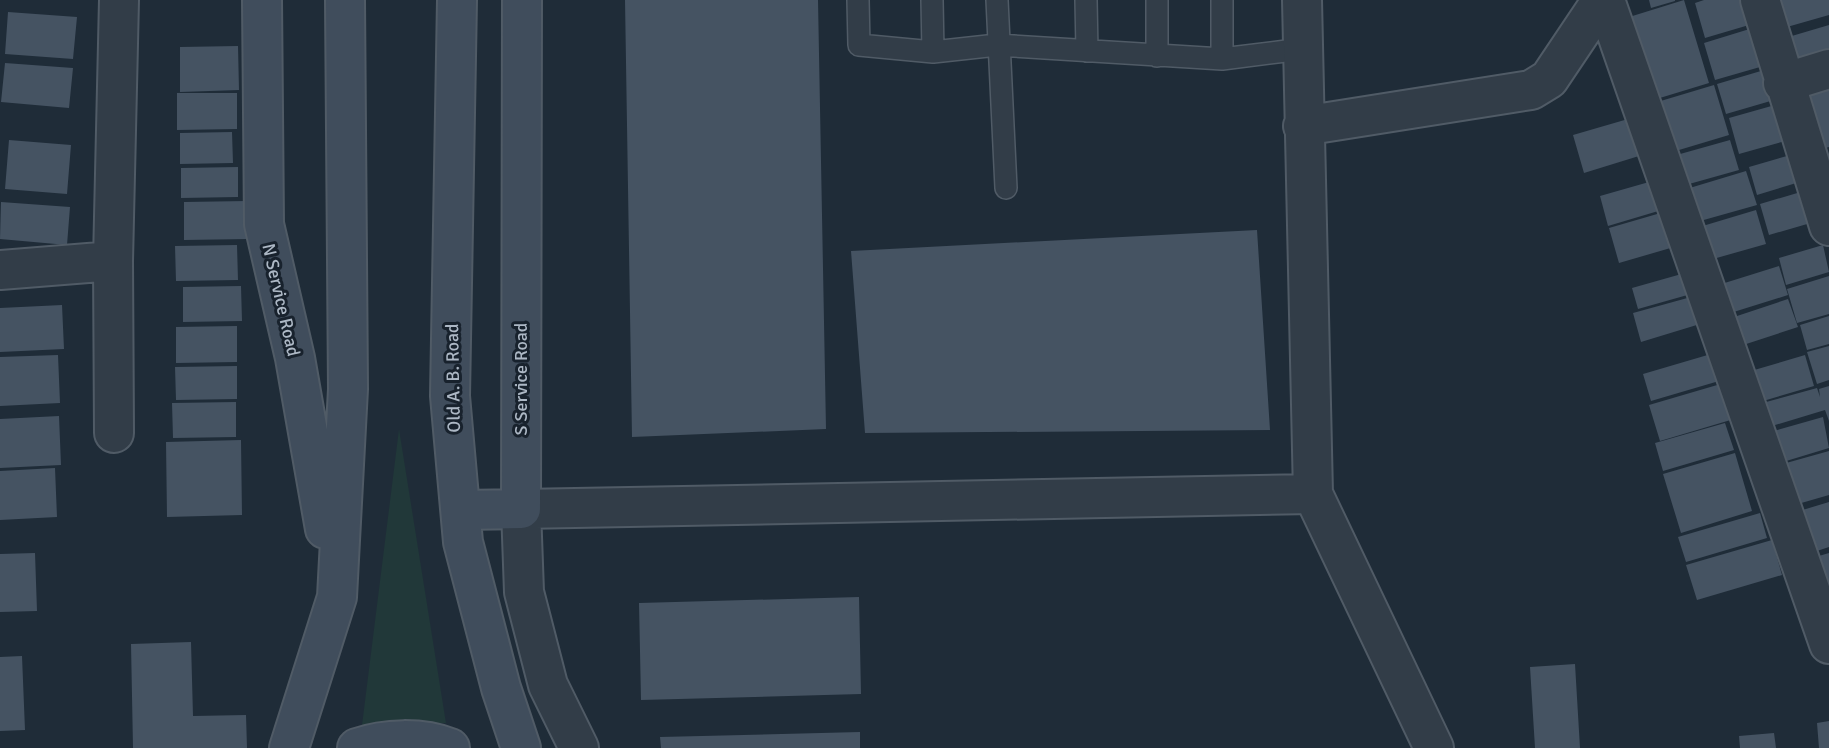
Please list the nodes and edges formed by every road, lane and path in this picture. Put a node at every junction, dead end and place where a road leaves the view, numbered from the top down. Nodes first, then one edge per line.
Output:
1 (119, 0) edge
2 (262, 0) edge
3 (345, 0) edge
4 (457, 0) edge
5 (522, 0) edge
6 (858, 0) edge
7 (932, 0) edge
8 (997, 0) edge
9 (1086, 0) edge
10 (1157, 0) edge
11 (1222, 0) edge
12 (1302, 0) edge
13 (1603, 0) edge
14 (1760, 0) edge
15 (997, 45) junction
16 (1302, 49) junction
17 (1087, 51) junction
18 (933, 52) junction
19 (1157, 56) junction
20 (1222, 59) junction
21 (1829, 69) edge
22 (1783, 82) junction
23 (1303, 126) junction
24 (1006, 188) dead end
25 (1829, 226) edge
26 (113, 261) junction
27 (0, 270) edge
28 (114, 433) dead end
29 (1313, 494) junction
30 (461, 509) junction
31 (520, 509) junction
32 (337, 597) junction
33 (1829, 645) edge
34 (289, 748) edge
35 (357, 748) edge
36 (450, 748) edge
37 (521, 748) edge
38 (579, 748) edge
39 (1434, 748) edge

1 - 26 street
2 - 32 main road, N Service Road
3 - 32 main road
4 - 30 main road, Old A. B. Road
5 - 31 main road, S Service Road
6 - 18 lane
7 - 18 lane
8 - 15 lane
9 - 17 lane
10 - 19 lane
11 - 20 lane
12 - 16 street
13 - 23 street
13 - 33 street
14 - 22 street
15 - 17 lane
15 - 18 lane
15 - 24 lane
16 - 20 lane
16 - 23 street
17 - 19 lane
19 - 20 lane
21 - 22 street
22 - 25 street
23 - 29 street
26 - 27 street
26 - 28 street
29 - 31 street
29 - 39 street
30 - 31 main road
30 - 37 main road, Old A. B. Road
31 - 38 street, S Service Road
32 - 34 main road
35 - 36 main road

